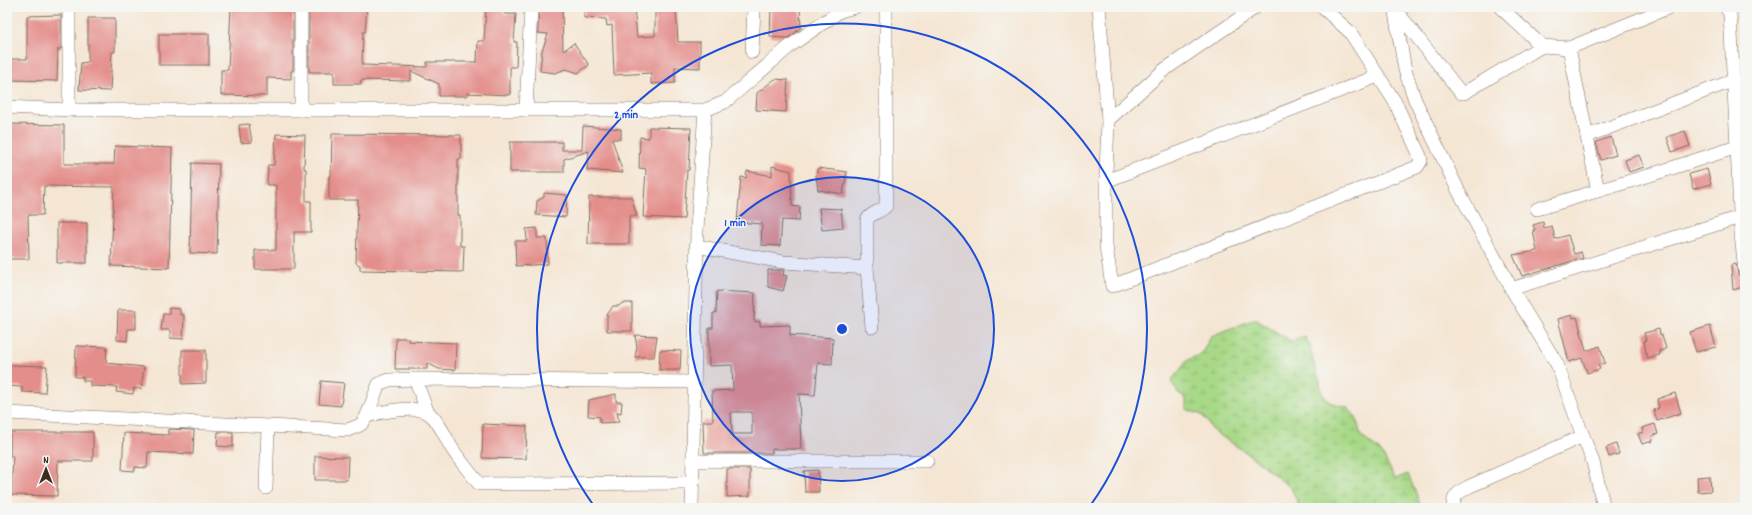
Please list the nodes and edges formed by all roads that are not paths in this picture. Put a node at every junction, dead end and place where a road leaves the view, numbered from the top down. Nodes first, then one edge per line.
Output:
1 (69, 7) edge
2 (301, 7) edge
3 (531, 7) edge
4 (754, 7) edge
5 (855, 7) edge
6 (886, 7) edge
7 (1099, 7) edge
8 (1256, 7) edge
9 (1322, 7) edge
10 (1394, 7) edge
11 (1500, 7) edge
12 (1670, 7) edge
13 (1726, 7) edge
14 (1542, 46) junction
15 (1569, 48) junction
16 (752, 52) dead end
17 (1378, 76) junction
18 (1732, 81) junction
19 (7, 107) edge
20 (69, 110) junction
21 (302, 110) junction
22 (526, 110) junction
23 (705, 110) junction
24 (1108, 120) junction
25 (1587, 136) junction
26 (1737, 147) junction
27 (1106, 181) junction
28 (1598, 191) junction
29 (1537, 209) dead end
30 (1740, 216) junction
31 (696, 246) junction
32 (867, 268) junction
33 (1745, 271) edge
34 (1511, 289) junction
35 (872, 327) dead end
36 (415, 379) junction
37 (694, 382) junction
38 (7, 413) edge
39 (428, 413) junction
40 (367, 416) junction
41 (268, 427) junction
42 (1583, 436) junction
43 (693, 461) junction
44 (927, 461) dead end
45 (693, 483) junction
46 (266, 488) dead end
47 (692, 508) edge
48 (1454, 508) edge
49 (1604, 508) edge

1 - 20 street
2 - 21 street
3 - 22 street
4 - 16 street
5 - 23 street
6 - 32 street
7 - 24 street
8 - 24 street
9 - 17 street
10 - 14 street
10 - 34 street
11 - 14 street
12 - 15 street
13 - 18 street
14 - 15 street
15 - 25 street
17 - 27 street
17 - 27 street
18 - 25 street
18 - 26 street
19 - 20 street
20 - 21 street
21 - 22 street
22 - 23 street
23 - 31 street
24 - 27 street
25 - 28 street
26 - 28 street
26 - 30 street
28 - 29 street
30 - 33 street
30 - 34 street
31 - 32 street
31 - 37 street
32 - 35 street
34 - 42 street
36 - 37 street
36 - 39 street
36 - 40 street
37 - 43 street
38 - 41 street
39 - 40 street
39 - 45 street
40 - 41 street
41 - 46 street
42 - 48 street
42 - 49 street
43 - 44 street
43 - 45 street
45 - 47 street

